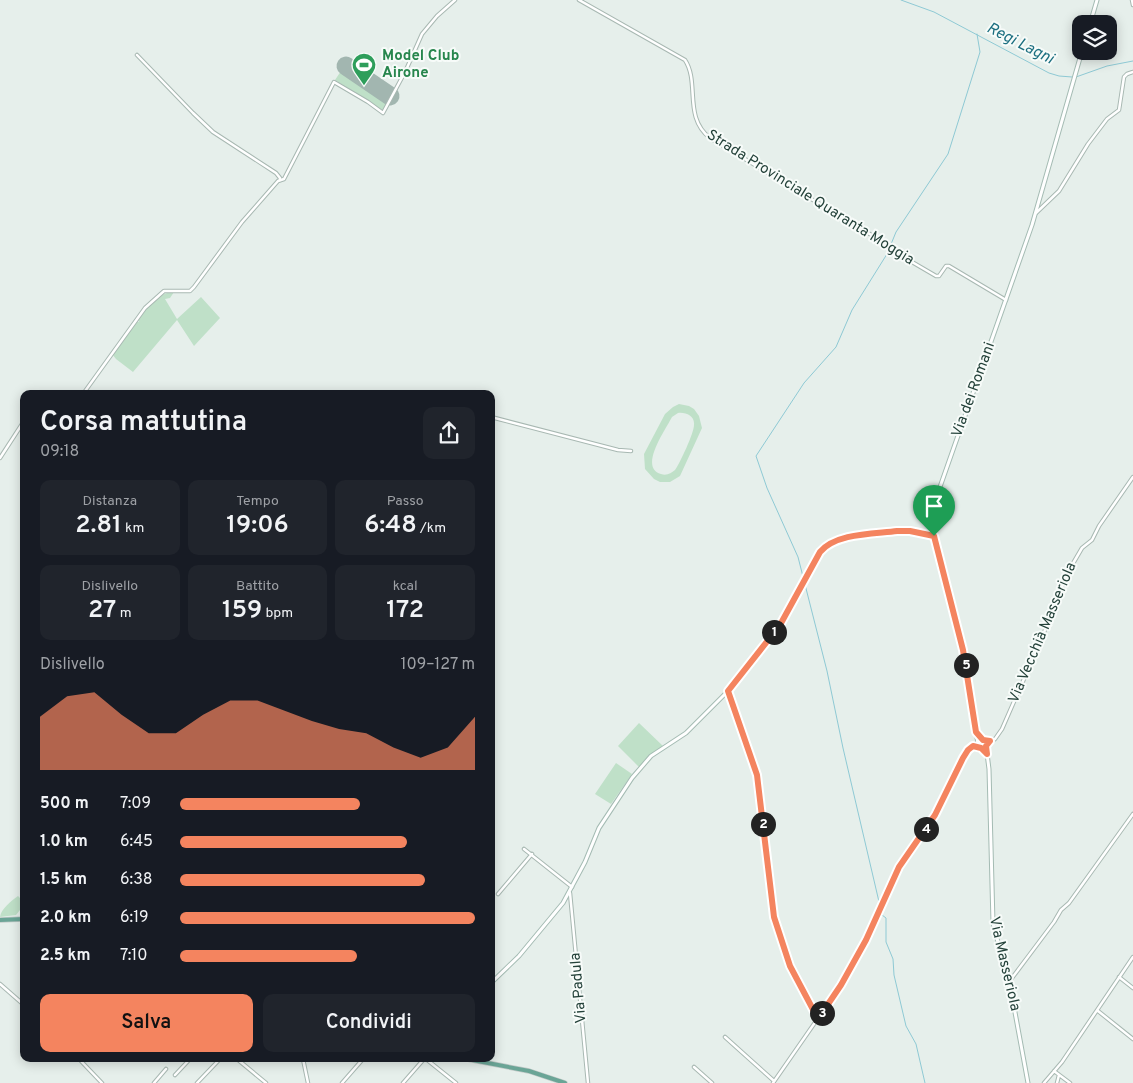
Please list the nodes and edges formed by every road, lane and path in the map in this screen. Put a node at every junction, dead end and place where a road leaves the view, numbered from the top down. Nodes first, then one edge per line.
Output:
1 (455, 0) edge
2 (579, 0) edge
3 (1097, 0) edge
4 (1132, 0) edge
5 (1133, 5) edge
6 (1093, 15) edge
7 (137, 55) dead end
8 (1079, 60) edge
9 (1133, 72) edge
10 (280, 180) junction
11 (1036, 214) junction
12 (1006, 300) junction
13 (86, 390) edge
14 (495, 418) edge
15 (20, 427) edge
16 (631, 450) dead end
17 (0, 458) edge
18 (1133, 477) edge
19 (934, 536) junction
20 (728, 691) junction
21 (977, 734) junction
22 (984, 740) junction
23 (990, 741) junction
24 (978, 742) junction
25 (973, 746) junction
26 (986, 746) junction
27 (980, 748) junction
28 (987, 754) junction
29 (1133, 814) edge
30 (524, 849) dead end
31 (532, 854) junction
32 (573, 887) junction
33 (570, 893) junction
34 (498, 894) dead end
35 (20, 919) edge
36 (0, 920) edge
37 (1133, 957) edge
38 (1120, 977) junction
39 (495, 979) edge
40 (1009, 982) junction
41 (0, 984) edge
42 (1133, 988) edge
43 (20, 1002) edge
44 (1098, 1011) junction
45 (818, 1019) junction
46 (725, 1037) dead end
47 (1133, 1039) edge
48 (82, 1062) edge
49 (187, 1062) edge
50 (217, 1062) edge
51 (241, 1062) edge
52 (304, 1062) edge
53 (360, 1062) edge
54 (421, 1062) edge
55 (428, 1062) edge
56 (482, 1062) edge
57 (694, 1067) dead end
58 (166, 1069) dead end
59 (1054, 1071) junction
60 (175, 1075) dead end
61 (1059, 1075) junction
62 (774, 1082) edge
63 (102, 1083) edge
64 (154, 1083) edge
65 (197, 1083) edge
66 (266, 1083) edge
67 (308, 1083) edge
68 (342, 1083) edge
69 (403, 1083) edge
70 (456, 1083) edge
71 (565, 1083) edge
72 (588, 1083) edge
73 (712, 1083) edge
74 (1028, 1083) edge
75 (1044, 1083) edge
76 (1056, 1083) edge
77 (1070, 1083) edge

1 - 10 street
2 - 12 street, Strada Provinciale Quaranta Moggia
3 - 6 main road
4 - 5 street
7 - 10 street
8 - 11 main road, Via dei Romani
9 - 11 street
10 - 13 street
11 - 12 main road, Via dei Romani
12 - 19 main road, Via dei Romani
14 - 16 street
15 - 17 street
18 - 23 street, Via Vecchià Masseriola
19 - 20 main road
19 - 21 main road, Via dei Romani
20 - 32 main road
20 - 45 street
21 - 22 main road
21 - 24 main road, Via dei Romani
22 - 23 street
22 - 24 main road
22 - 26 main road, Via Masseriola
23 - 26 street, Via Vecchià Masseriola
24 - 25 street
24 - 27 main road, Via dei Romani
25 - 27 street
25 - 45 street
26 - 27 main road
26 - 28 main road, Via Masseriola
27 - 28 main road
28 - 40 main road, Via Masseriola
29 - 40 street
30 - 31 street
31 - 32 street
31 - 34 street
32 - 33 main road
33 - 39 main road
33 - 72 street, Via Padula
35 - 36 main road
37 - 38 street
38 - 42 street
38 - 44 street
40 - 74 main road, Via Masseriola
41 - 43 street
44 - 47 street
44 - 59 street
45 - 62 street
46 - 62 street
48 - 63 street
49 - 60 street
50 - 65 street
51 - 66 street
52 - 67 street
53 - 68 street
54 - 69 street
55 - 70 street
56 - 71 main road
57 - 73 street
58 - 64 street
59 - 61 street
59 - 75 street
61 - 76 street
61 - 77 street

